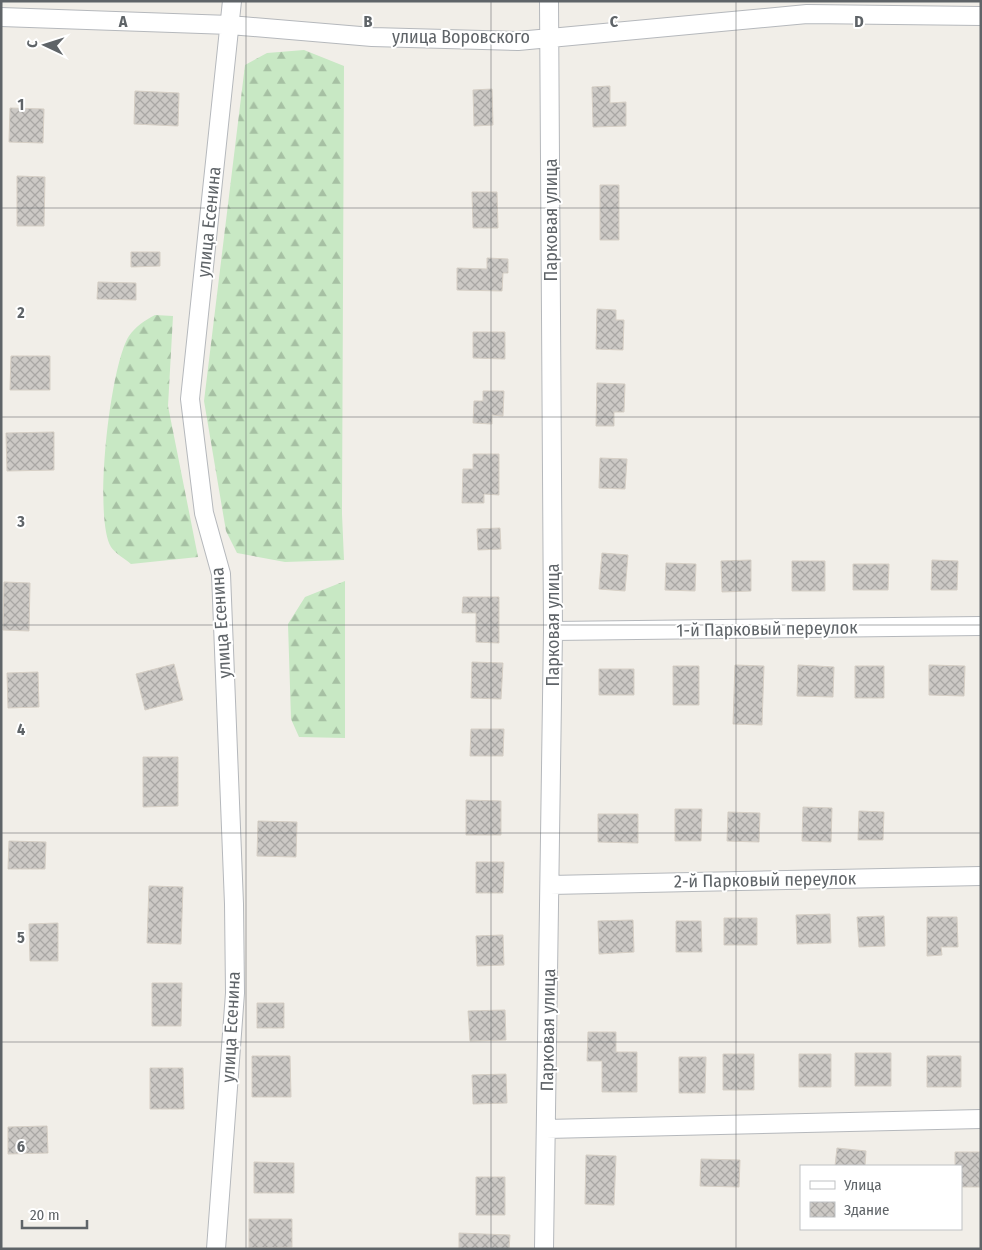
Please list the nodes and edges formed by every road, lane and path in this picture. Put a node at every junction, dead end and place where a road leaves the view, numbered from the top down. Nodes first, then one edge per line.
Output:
1 (232, 1) edge
2 (550, 1) edge
3 (981, 16) edge
4 (1, 17) edge
5 (230, 25) junction
6 (550, 36) junction
7 (981, 626) edge
8 (553, 631) junction
9 (981, 876) edge
10 (550, 885) junction
11 (981, 1119) edge
12 (546, 1130) junction
13 (216, 1249) edge
14 (544, 1249) edge

1 - 5 street, улица Есенина
2 - 6 street, Парковая улица
3 - 6 street, улица Воровского
4 - 5 street, улица Воровского
5 - 6 street, улица Воровского
5 - 13 street, улица Есенина
6 - 8 street, Парковая улица
7 - 8 street, 1-й Парковый переулок
8 - 10 street, Парковая улица
9 - 10 street, 2-й Парковый переулок
10 - 12 street, Парковая улица
11 - 12 street
12 - 14 street, Парковая улица

